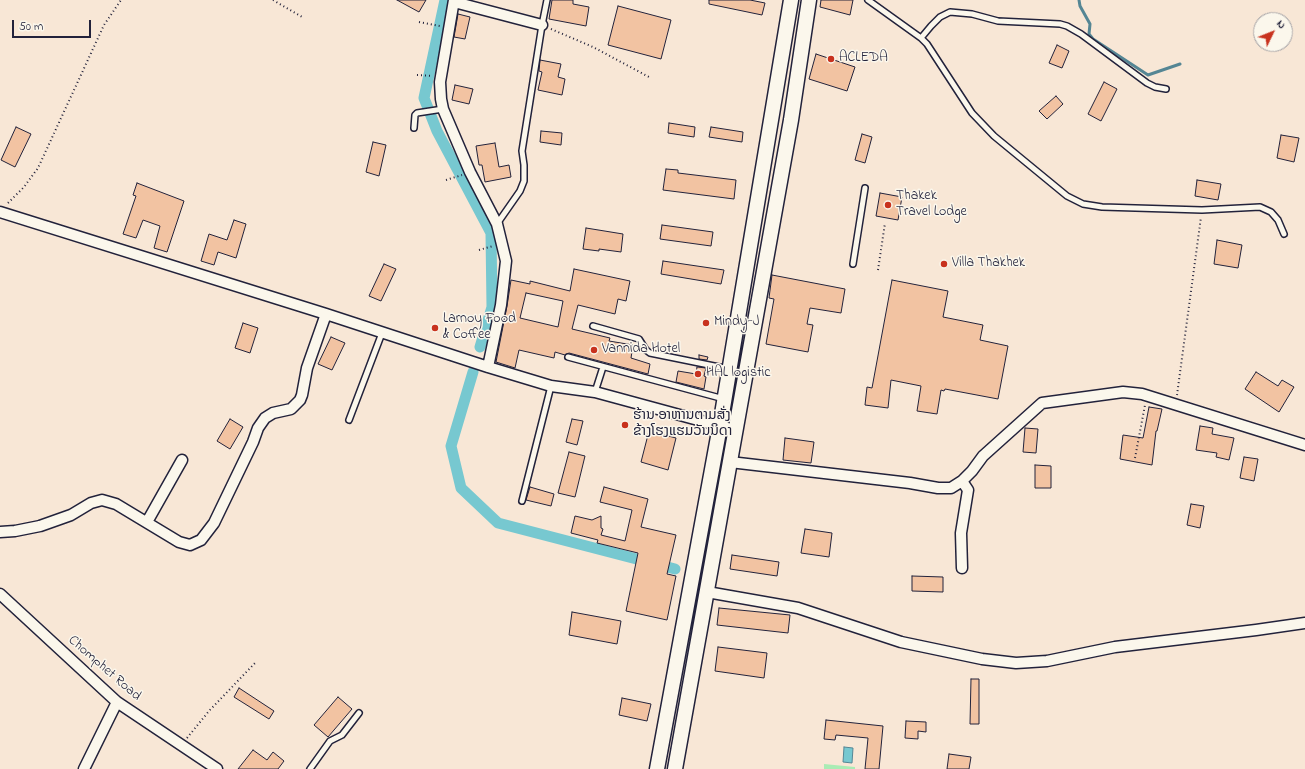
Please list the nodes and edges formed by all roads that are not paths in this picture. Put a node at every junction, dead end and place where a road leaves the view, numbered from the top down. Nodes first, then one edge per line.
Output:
1 (548, 0) edge
2 (791, 0) edge
3 (809, 0) edge
4 (868, 0) edge
5 (454, 1) edge
6 (542, 25) junction
7 (921, 38) junction
8 (1166, 89) dead end
9 (443, 109) junction
10 (414, 128) dead end
11 (865, 188) dead end
12 (0, 212) edge
13 (497, 224) junction
14 (1284, 234) dead end
15 (853, 264) dead end
16 (326, 314) junction
17 (593, 326) dead end
18 (382, 333) junction
19 (568, 357) dead end
20 (602, 366) junction
21 (488, 367) junction
22 (730, 369) junction
23 (550, 386) junction
24 (595, 392) junction
25 (724, 399) junction
26 (349, 420) dead end
27 (720, 426) junction
28 (735, 430) junction
29 (1305, 446) edge
30 (182, 460) dead end
31 (730, 462) junction
32 (962, 481) junction
33 (522, 501) dead end
34 (147, 522) junction
35 (0, 532) edge
36 (962, 568) dead end
37 (707, 592) junction
38 (0, 594) edge
39 (1305, 623) edge
40 (117, 702) junction
41 (359, 713) dead end
42 (84, 769) edge
43 (217, 769) edge
44 (310, 769) edge
45 (657, 769) edge
46 (676, 769) edge

1 - 6 lane
2 - 22 main road
3 - 28 main road
4 - 7 lane
5 - 6 street
5 - 9 street
6 - 13 lane
7 - 8 lane
7 - 14 lane
9 - 10 lane
9 - 13 street
11 - 15 lane
12 - 16 street
13 - 21 street
16 - 18 street
16 - 34 street
17 - 22 lane
18 - 21 street
18 - 26 lane
19 - 20 lane
20 - 24 lane
20 - 25 lane
21 - 23 street
22 - 25 main road
23 - 24 street
23 - 33 lane
24 - 27 street
25 - 27 main road
27 - 28 street
27 - 45 main road
28 - 31 main road
29 - 32 street
30 - 34 street
31 - 32 street
31 - 37 main road
32 - 36 street
34 - 35 street
37 - 39 street
37 - 46 main road
38 - 40 street, Chomphet Road
40 - 42 street
40 - 43 street, Chomphet Road
41 - 44 lane

